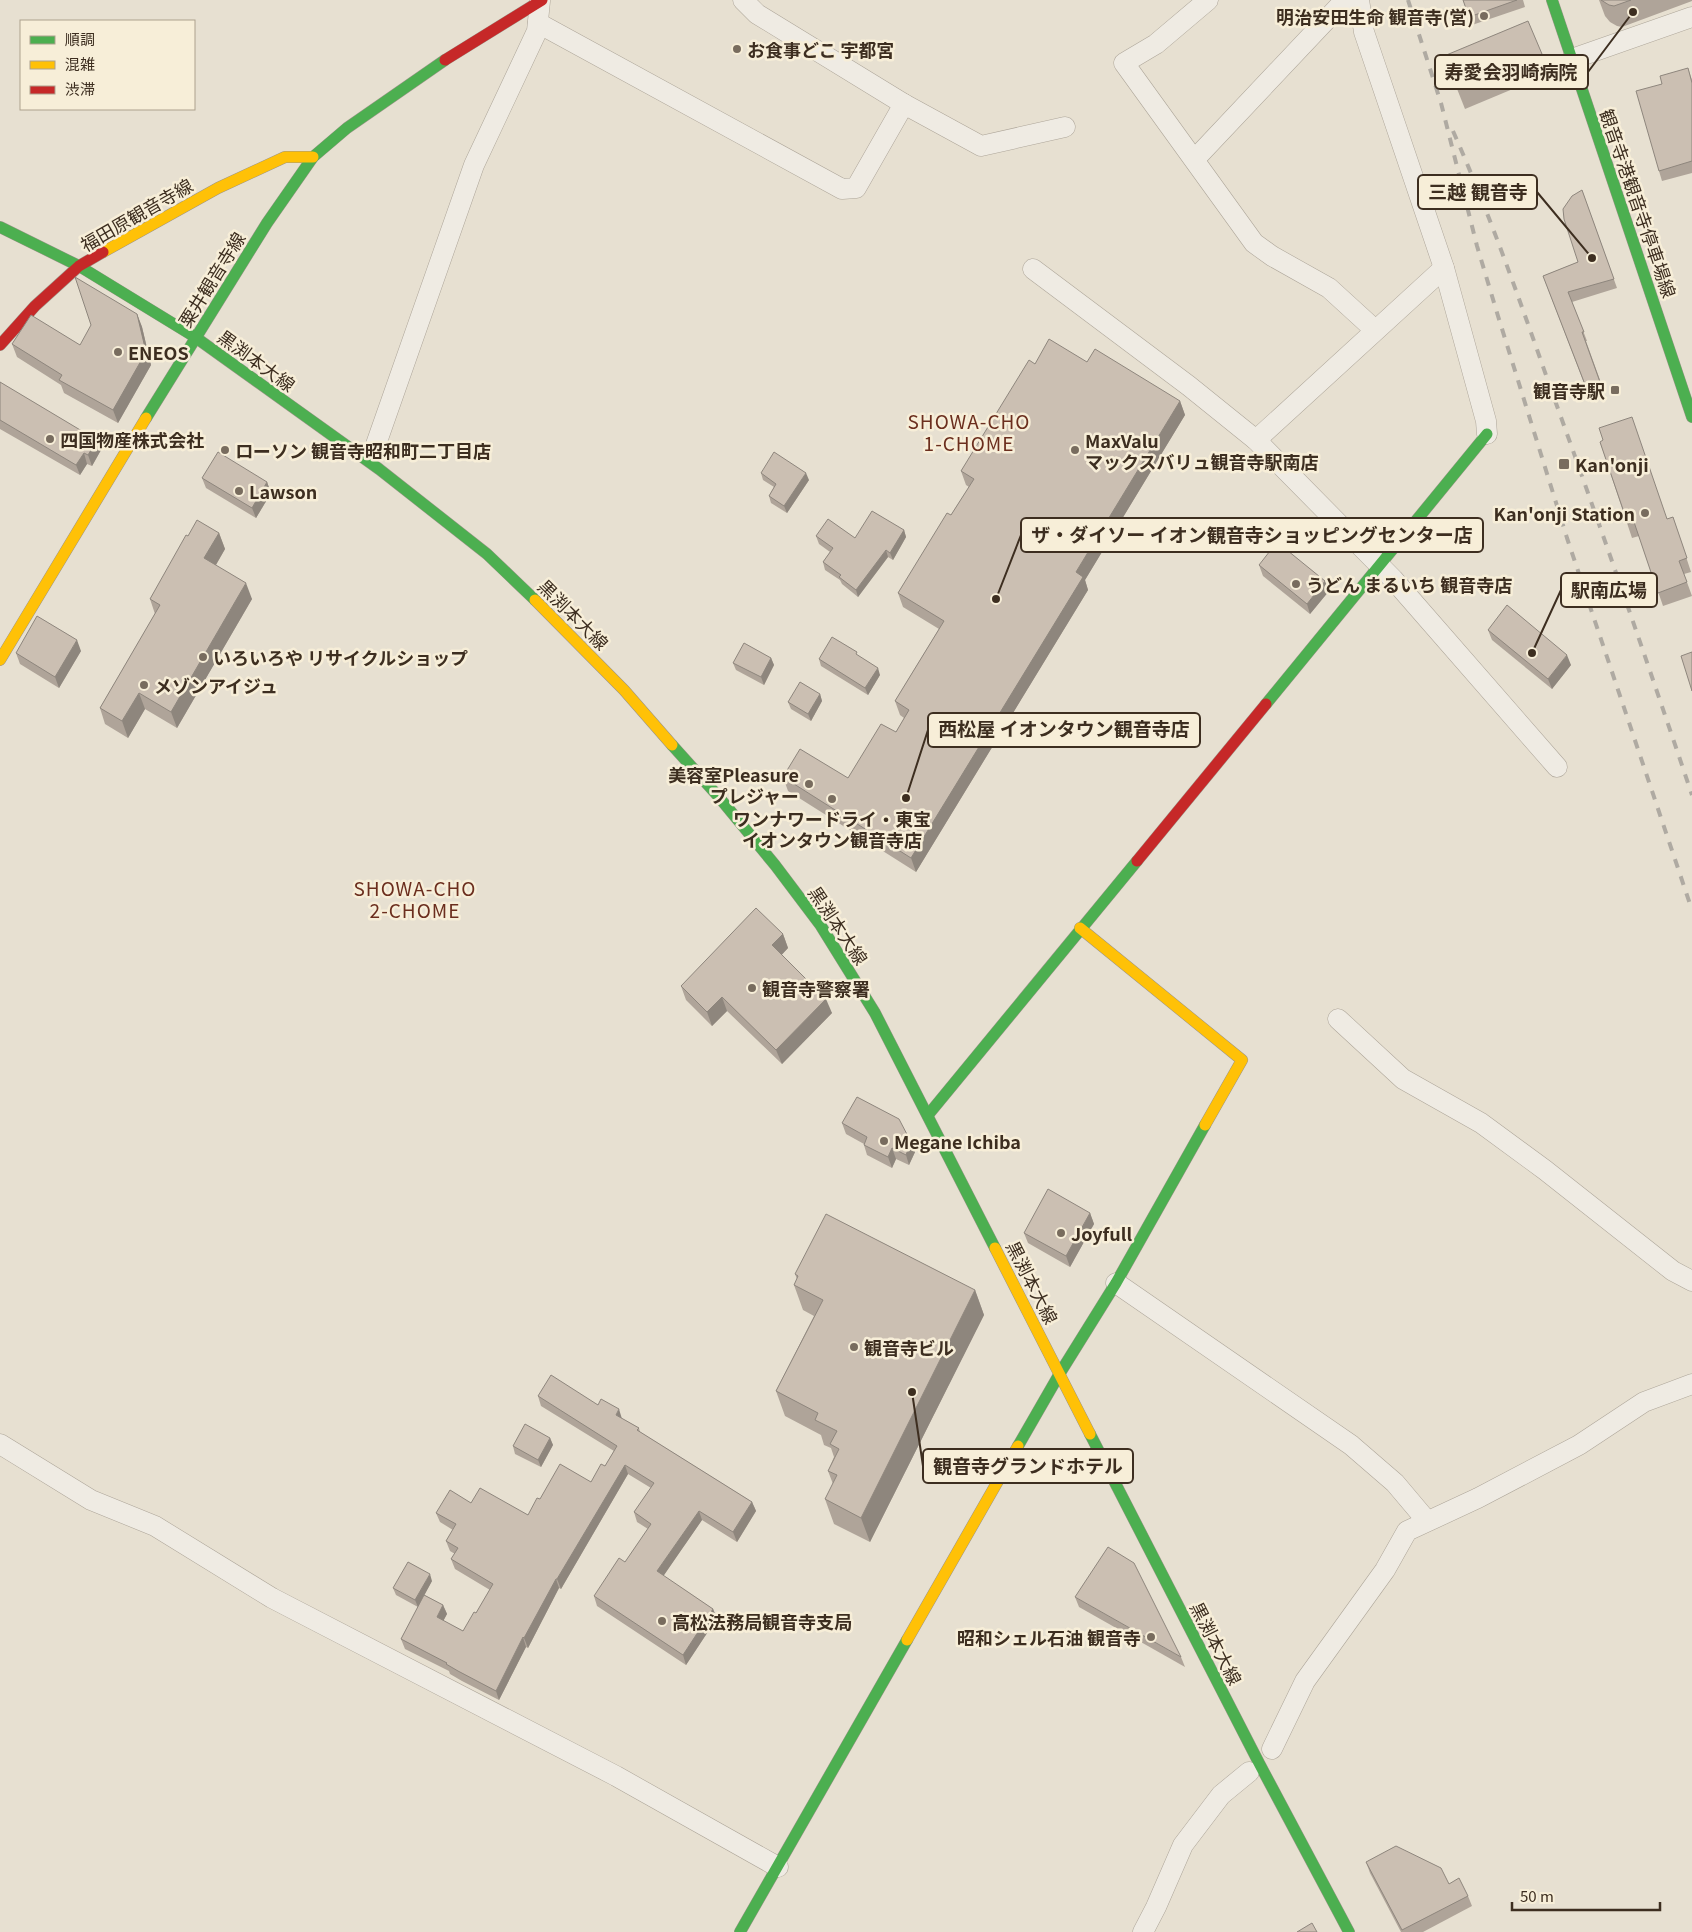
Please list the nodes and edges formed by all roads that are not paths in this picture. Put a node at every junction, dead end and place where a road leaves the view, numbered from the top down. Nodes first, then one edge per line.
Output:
1 (743, 0) edge
2 (1208, 0) edge
3 (1345, 0) edge
4 (1359, 0) edge
5 (1552, 0) edge
6 (541, 1) edge
7 (1692, 17) edge
8 (538, 23) junction
9 (1572, 59) junction
10 (904, 104) junction
11 (1065, 127) dead end
12 (313, 157) junction
13 (1195, 159) junction
14 (0, 226) edge
15 (79, 266) junction
16 (1444, 268) junction
17 (1033, 269) dead end
18 (1374, 330) junction
19 (195, 337) junction
20 (0, 345) edge
21 (1692, 417) edge
22 (1487, 434) joint
23 (1256, 440) junction
24 (374, 450) dead end
25 (1379, 564) junction
26 (0, 660) edge
27 (1557, 767) dead end
28 (1080, 928) junction
29 (1338, 1019) dead end
30 (928, 1115) junction
31 (1692, 1281) edge
32 (1116, 1283) junction
33 (1060, 1373) junction
34 (1692, 1384) edge
35 (0, 1444) edge
36 (1427, 1521) junction
37 (1272, 1749) dead end
38 (1249, 1772) dead end
39 (778, 1866) junction
40 (740, 1932) edge
41 (1143, 1932) edge
42 (1349, 1932) edge

1 - 10 street
2 - 13 street
3 - 13 street
4 - 16 street
5 - 9 main road, 観音寺港観音寺停車場線
6 - 8 street
6 - 12 main road, 粟井観音寺線
7 - 9 street
8 - 10 street
8 - 24 street
9 - 21 main road, 観音寺港観音寺停車場線
10 - 11 street
12 - 15 main road, 福田原観音寺線
12 - 19 main road, 粟井観音寺線
13 - 18 street
14 - 15 main road, 黒渕本大線
15 - 19 main road, 黒渕本大線
15 - 20 main road, 福田原観音寺線
16 - 18 street
16 - 22 street
17 - 23 street
18 - 23 street
19 - 26 main road, 粟井観音寺線
19 - 30 main road, 黒渕本大線
22 - 25 main road
23 - 25 street
25 - 27 street
25 - 28 main road
28 - 30 main road
28 - 32 main road
29 - 31 street
30 - 33 main road, 黒渕本大線
32 - 33 main road
32 - 36 street
33 - 39 main road
33 - 42 main road, 黒渕本大線
34 - 36 street
35 - 39 street
36 - 37 street
38 - 41 street
39 - 40 main road

